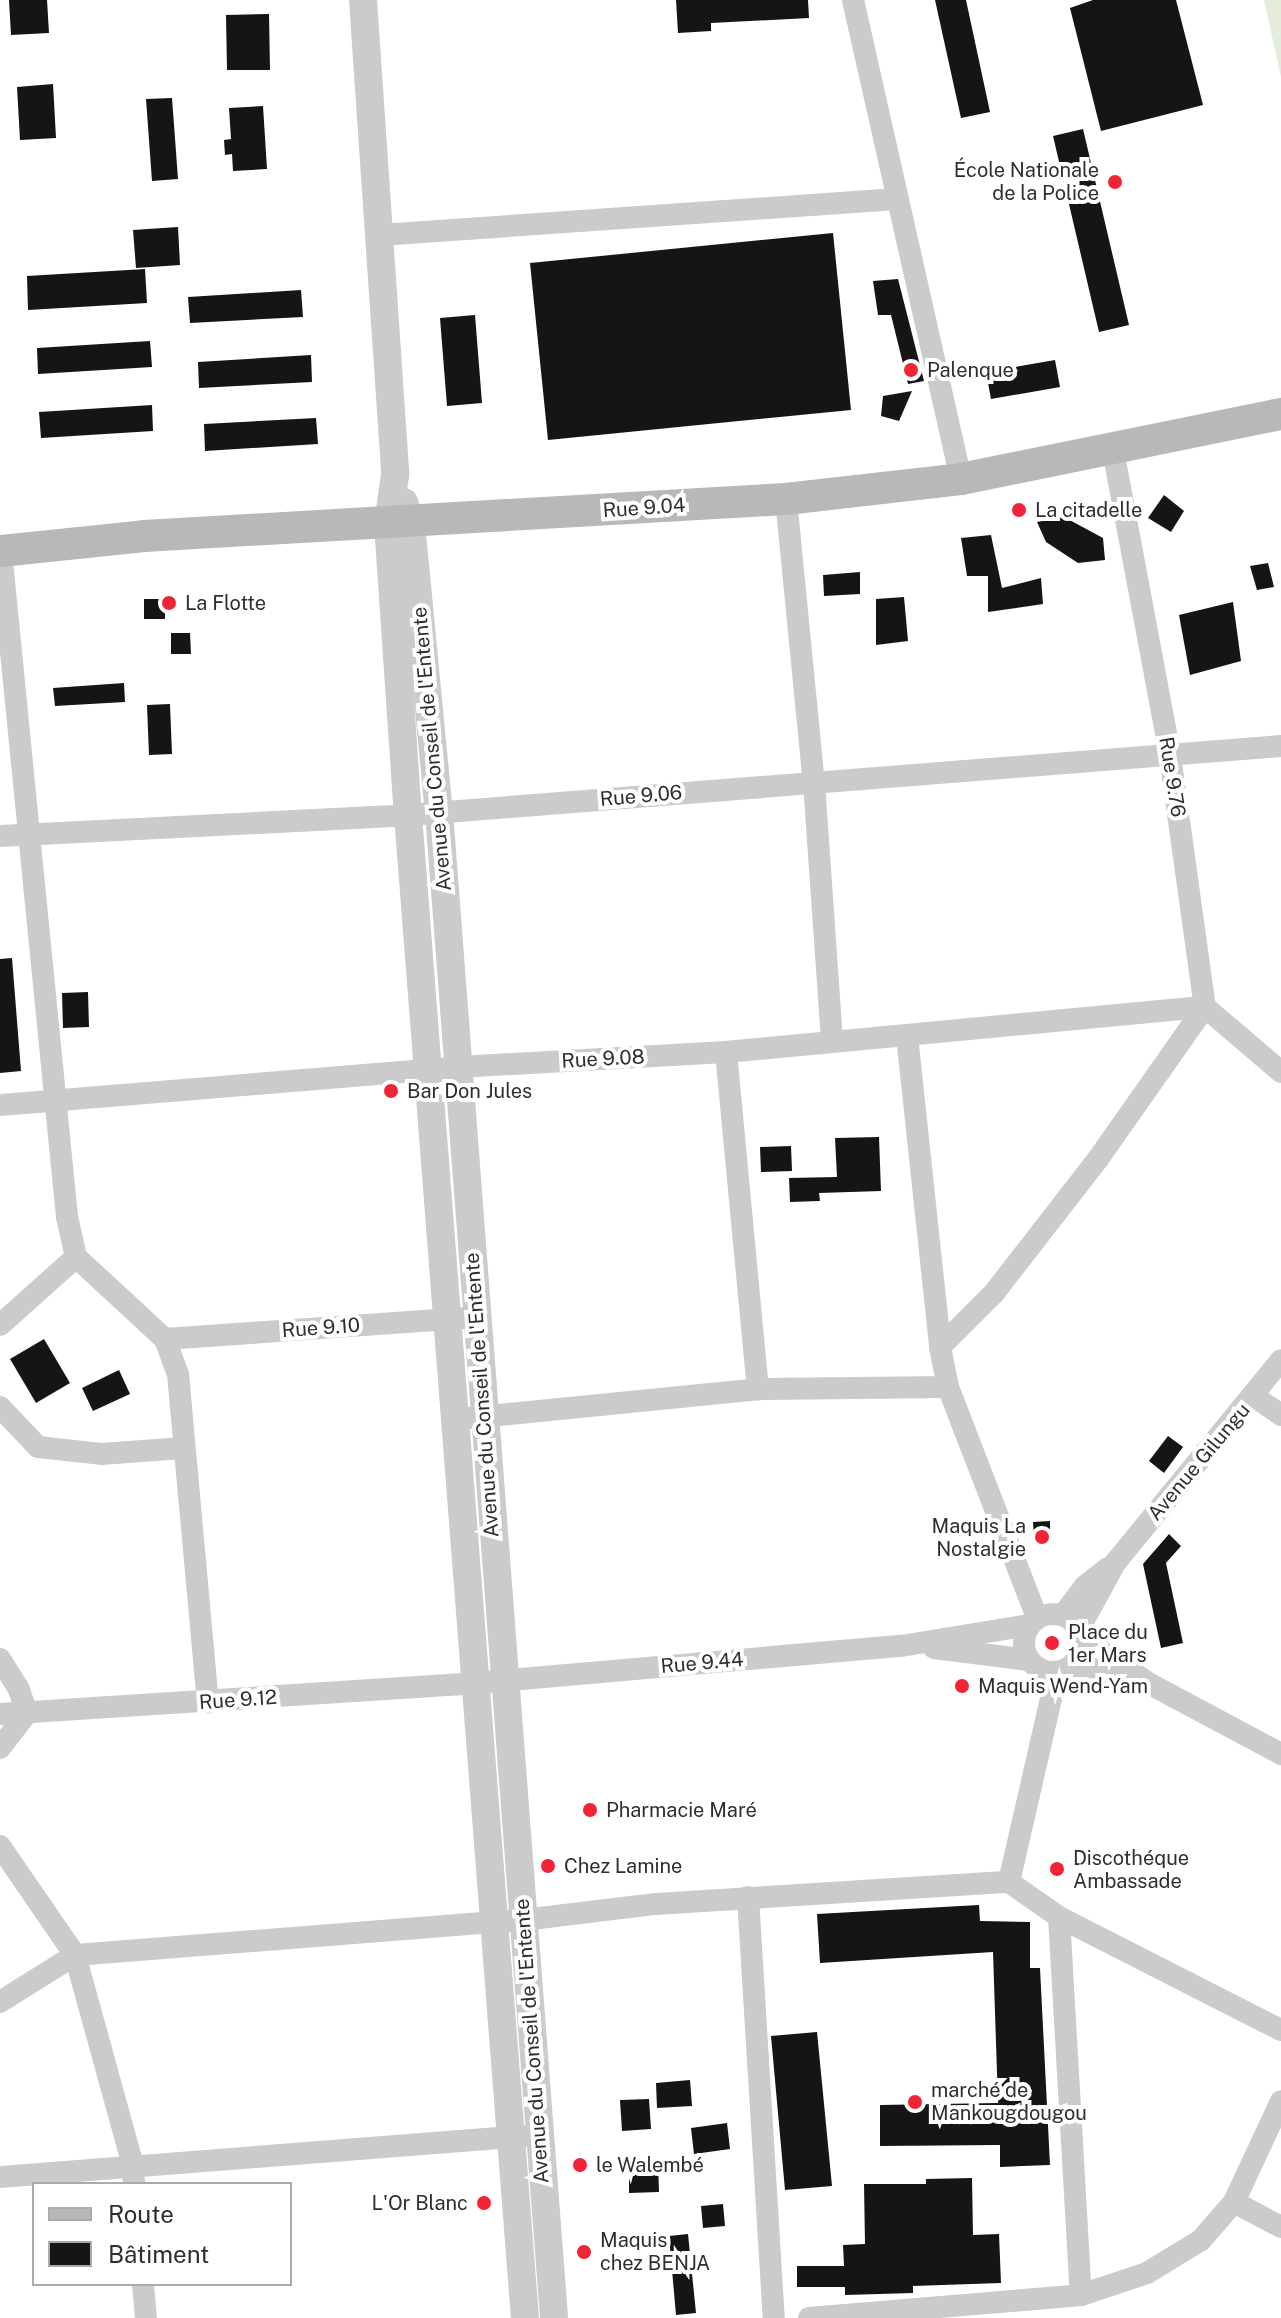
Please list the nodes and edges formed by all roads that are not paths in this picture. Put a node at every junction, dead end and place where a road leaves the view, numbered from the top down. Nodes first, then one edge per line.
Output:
1 (363, 0) edge
2 (853, 0) edge
3 (897, 199) junction
4 (380, 235) junction
5 (1281, 414) edge
6 (1113, 450) junction
7 (961, 479) junction
8 (786, 499) junction
9 (400, 523) junction
10 (0, 551) edge
11 (1281, 746) edge
12 (1170, 756) junction
13 (814, 783) junction
14 (439, 812) junction
15 (408, 815) junction
16 (28, 835) junction
17 (0, 836) edge
18 (1205, 1007) junction
19 (907, 1036) junction
20 (832, 1041) junction
21 (726, 1052) junction
22 (458, 1067) junction
23 (430, 1069) junction
24 (1281, 1072) edge
25 (54, 1103) junction
26 (0, 1105) edge
27 (76, 1257) junction
28 (463, 1318) junction
29 (0, 1325) edge
30 (165, 1339) junction
31 (940, 1347) junction
32 (1281, 1360) edge
33 (948, 1387) junction
34 (758, 1389) junction
35 (1253, 1396) junction
36 (0, 1407) edge
37 (1281, 1415) edge
38 (470, 1418) junction
39 (184, 1448) junction
40 (1033, 1621) junction
41 (1075, 1629) junction
42 (901, 1646) junction
43 (0, 1659) edge
44 (1049, 1666) junction
45 (504, 1681) junction
46 (475, 1683) junction
47 (1150, 1684) junction
48 (208, 1703) junction
49 (27, 1713) junction
50 (0, 1714) edge
51 (0, 1748) edge
52 (1281, 1754) edge
53 (0, 1846) edge
54 (1009, 1882) junction
55 (748, 1897) junction
56 (1059, 1917) junction
57 (523, 1920) junction
58 (495, 1922) junction
59 (75, 1955) junction
60 (0, 2002) edge
61 (1281, 2030) edge
62 (1281, 2101) edge
63 (539, 2134) junction
64 (511, 2137) junction
65 (134, 2175) edge
66 (0, 2177) edge
67 (1234, 2202) junction
68 (1281, 2227) edge
69 (143, 2286) edge
70 (1081, 2295) junction
71 (969, 2311) edge
72 (146, 2318) edge
73 (525, 2318) edge
74 (554, 2318) edge
75 (774, 2318) edge
76 (809, 2318) edge

1 - 4 street, Avenue du Conseil de l'Entente
2 - 3 street
3 - 4 street
3 - 7 street
4 - 9 street, Avenue du Conseil de l'Entente
5 - 6 main road, Rue 9.04
6 - 7 main road, Rue 9.04
6 - 12 street, Rue 9.76
7 - 8 main road, Rue 9.04
8 - 9 main road, Rue 9.04
8 - 13 street
9 - 10 main road, Rue 9.04
9 - 14 street, Avenue du Conseil de l'Entente
9 - 15 street, Avenue du Conseil de l'Entente
10 - 16 street
11 - 12 street, Rue 9.06
12 - 13 street, Rue 9.06
12 - 18 street, Rue 9.76
13 - 14 street, Rue 9.06
13 - 20 street
14 - 15 street, Rue 9.06
14 - 22 street, Avenue du Conseil de l'Entente
15 - 16 street, Rue 9.06
15 - 23 street, Avenue du Conseil de l'Entente
16 - 17 street, Rue 9.06
16 - 25 street
18 - 19 street, Rue 9.08
18 - 24 street
18 - 31 street
19 - 20 street, Rue 9.08
19 - 31 street
20 - 21 street, Rue 9.08
21 - 22 street, Rue 9.08
21 - 34 street
22 - 23 street, Rue 9.08
22 - 28 street, Avenue du Conseil de l'Entente
23 - 25 street, Rue 9.08
23 - 28 street, Avenue du Conseil de l'Entente
25 - 26 street, Rue 9.08
25 - 27 street
27 - 29 street
27 - 30 street
28 - 30 street, Rue 9.10
28 - 38 street, Avenue du Conseil de l'Entente
30 - 39 street
31 - 33 street
32 - 35 street, Avenue Gilungu
33 - 34 street
33 - 40 street
34 - 38 street
35 - 37 street
35 - 41 street, Avenue Gilungu
36 - 39 street
38 - 45 street, Avenue du Conseil de l'Entente
38 - 46 street, Avenue du Conseil de l'Entente
39 - 48 street
40 - 41 street
40 - 42 street
40 - 44 street
41 - 44 street, Avenue Gilungu
41 - 47 street
42 - 44 street
42 - 45 street, Rue 9.44
43 - 49 street
44 - 47 street
44 - 54 street
45 - 46 street, Rue 9.44
45 - 57 street, Avenue du Conseil de l'Entente
46 - 48 street, Rue 9.12
46 - 58 street, Avenue du Conseil de l'Entente
47 - 52 street
48 - 49 street, Rue 9.12
49 - 50 street, Rue 9.12
49 - 51 street
53 - 59 street
54 - 55 street
54 - 56 street
55 - 57 street
55 - 75 street
56 - 61 street
56 - 70 street
57 - 58 street
57 - 63 street, Avenue du Conseil de l'Entente
58 - 59 street
58 - 64 street, Avenue du Conseil de l'Entente
59 - 60 street
59 - 65 street
62 - 67 street
63 - 64 street
63 - 74 street, Avenue du Conseil de l'Entente
64 - 65 street
64 - 73 street, Avenue du Conseil de l'Entente
65 - 66 street
67 - 68 street
67 - 70 street
69 - 72 street
70 - 71 street
71 - 76 street

